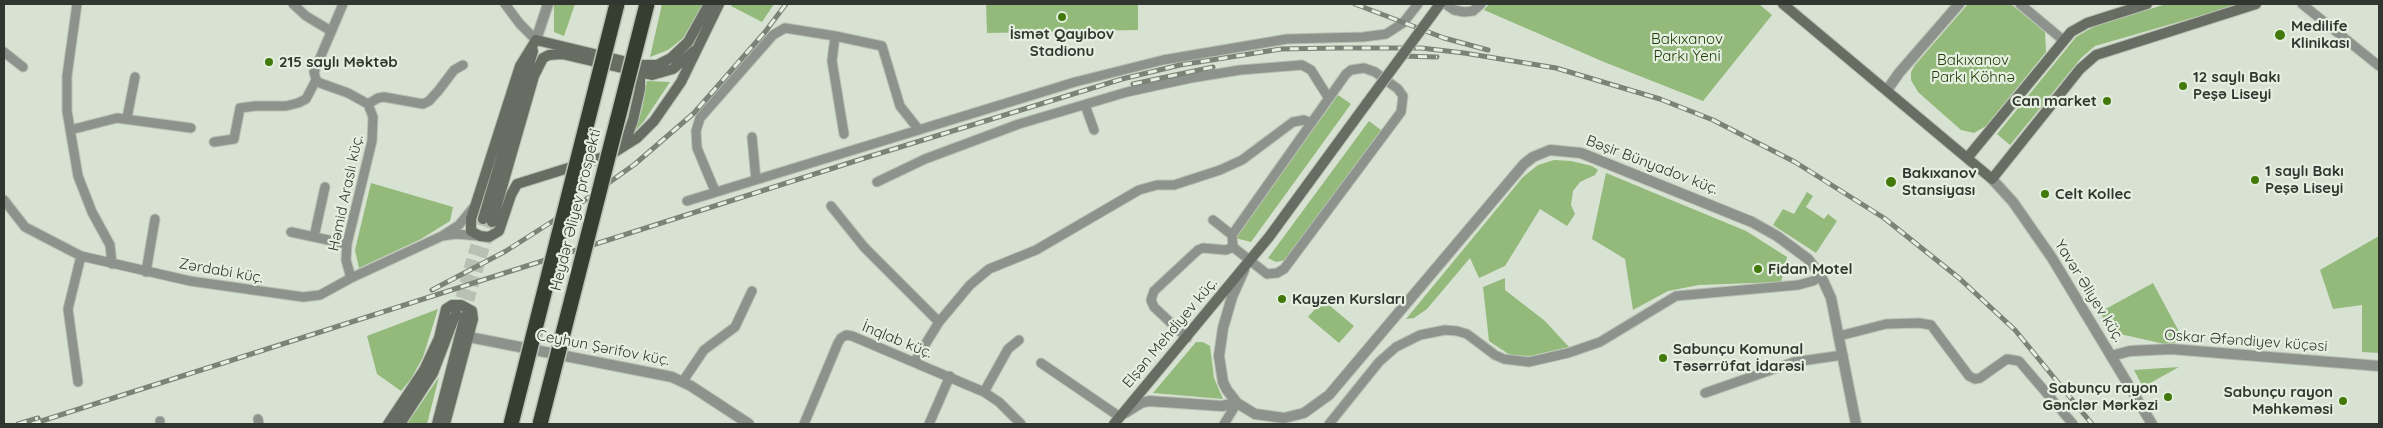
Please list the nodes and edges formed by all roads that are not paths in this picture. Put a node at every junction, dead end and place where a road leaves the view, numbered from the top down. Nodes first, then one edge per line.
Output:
1 (77, 4) edge
2 (294, 4) edge
3 (343, 4) edge
4 (505, 4) edge
5 (548, 4) edge
6 (618, 4) edge
7 (647, 4) edge
8 (709, 4) edge
9 (720, 4) edge
10 (1418, 4) edge
11 (1440, 4) edge
12 (1445, 4) edge
13 (1481, 4) edge
14 (1784, 4) edge
15 (1959, 4) edge
16 (2020, 4) edge
17 (2147, 4) edge
18 (2256, 4) edge
19 (2302, 4) edge
20 (331, 31) junction
21 (835, 36) junction
22 (536, 40) junction
23 (2063, 40) junction
24 (701, 43) junction
25 (4, 52) edge
26 (629, 62) junction
27 (463, 64) dead end
28 (2379, 66) edge
29 (23, 67) dead end
30 (638, 73) junction
31 (135, 77) dead end
32 (316, 80) junction
33 (1888, 90) junction
34 (1328, 97) junction
35 (368, 104) junction
36 (1085, 105) junction
37 (127, 118) junction
38 (1311, 123) junction
39 (191, 128) dead end
40 (70, 130) junction
41 (919, 130) junction
42 (1094, 130) dead end
43 (844, 134) dead end
44 (752, 137) dead end
45 (214, 142) dead end
46 (616, 152) junction
47 (1968, 157) junction
48 (1992, 178) junction
49 (756, 180) junction
50 (877, 182) dead end
51 (325, 186) dead end
52 (715, 191) junction
53 (4, 200) edge
54 (687, 202) dead end
55 (476, 204) junction
56 (831, 206) dead end
57 (155, 219) dead end
58 (1213, 220) dead end
59 (291, 232) dead end
60 (1232, 235) junction
61 (442, 236) junction
62 (480, 236) junction
63 (314, 237) junction
64 (346, 244) junction
65 (1233, 247) junction
66 (81, 256) junction
67 (1249, 261) junction
68 (112, 264) junction
69 (146, 272) junction
70 (1820, 276) junction
71 (352, 278) junction
72 (752, 291) dead end
73 (939, 322) junction
74 (1839, 336) junction
75 (468, 337) junction
76 (1187, 338) junction
77 (1019, 340) dead end
78 (1843, 355) junction
79 (2111, 356) junction
80 (915, 361) junction
81 (1041, 363) dead end
82 (2379, 366) edge
83 (950, 376) junction
84 (683, 381) junction
85 (78, 382) dead end
86 (984, 392) junction
87 (1705, 393) dead end
88 (1237, 403) junction
89 (1117, 420) edge
90 (388, 424) edge
91 (400, 424) edge
92 (437, 424) edge
93 (446, 424) edge
94 (511, 424) edge
95 (540, 424) edge
96 (749, 424) edge
97 (804, 424) edge
98 (929, 424) edge
99 (1021, 424) edge
100 (1224, 424) edge
101 (1329, 424) edge
102 (1856, 424) edge
103 (2074, 424) edge
104 (2152, 424) edge

1 - 40 street
2 - 20 street
3 - 20 street
4 - 22 street
5 - 22 street
6 - 94 highway, Heydər Əliyev prospekti, bridge
7 - 95 highway, Heydər Əliyev prospekti, bridge
8 - 26 main road
9 - 24 main road
10 - 41 street
11 - 67 main road, Elşən Mehdiyev küç., bridge
12 - 13 street
14 - 33 main road
15 - 33 street
16 - 23 street
17 - 23 main road
18 - 48 main road
19 - 28 street
20 - 32 street
21 - 41 street
21 - 43 street
21 - 52 street
22 - 26 main road
22 - 30 main road
22 - 55 main road
23 - 47 main road
24 - 30 main road
24 - 46 main road
25 - 29 street
26 - 30 main road
27 - 35 street
30 - 46 main road
31 - 37 street
32 - 35 street
32 - 45 street
33 - 47 main road
34 - 36 street
34 - 38 street
34 - 67 street
35 - 64 street, Həmid Araslı küç.
36 - 42 street
36 - 50 street
37 - 39 street
37 - 40 street
38 - 60 street
38 - 73 street
40 - 68 street
41 - 49 street
44 - 49 street
46 - 62 main road
47 - 48 main road
48 - 79 street, Yavər Əliyev küç.
49 - 52 street
51 - 63 street
52 - 54 street
53 - 66 street, Zərdabi küç.
55 - 61 street
55 - 62 main road
56 - 73 street
57 - 69 street
58 - 60 street
59 - 63 street
60 - 65 street
61 - 62 street
61 - 71 street, Zərdabi küç.
63 - 64 street
64 - 71 street, Həmid Araslı küç.
65 - 67 street
65 - 76 street
66 - 68 street, Zərdabi küç.
66 - 85 street
67 - 76 main road, Elşən Mehdiyev küç.
67 - 88 street
68 - 69 street, Zərdabi küç.
69 - 71 street, Zərdabi küç.
70 - 74 street, Bəşir Bünyadov küç.
70 - 88 street, Bəşir Bünyadov küç.
70 - 101 street
72 - 84 street
73 - 80 street
74 - 78 street, Bəşir Bünyadov küç.
74 - 103 street
75 - 84 street, Ceyhun Şərifov küç.
75 - 90 main road
75 - 93 main road
76 - 89 main road, Elşən Mehdiyev küç.
77 - 86 street
78 - 87 street
78 - 102 street, Bəşir Bünyadov küç.
79 - 82 street, Oskar Əfəndiyev küçəsi
79 - 104 street, Yavər Əliyev küç.
80 - 83 street, İnqlab küç.
80 - 97 street, İnqlab küç.
81 - 89 street
83 - 86 street, İnqlab küç.
83 - 98 street
84 - 96 street, Ceyhun Şərifov küç.
86 - 99 street, İnqlab küç.
88 - 89 street
88 - 100 street
91 - 92 main road

